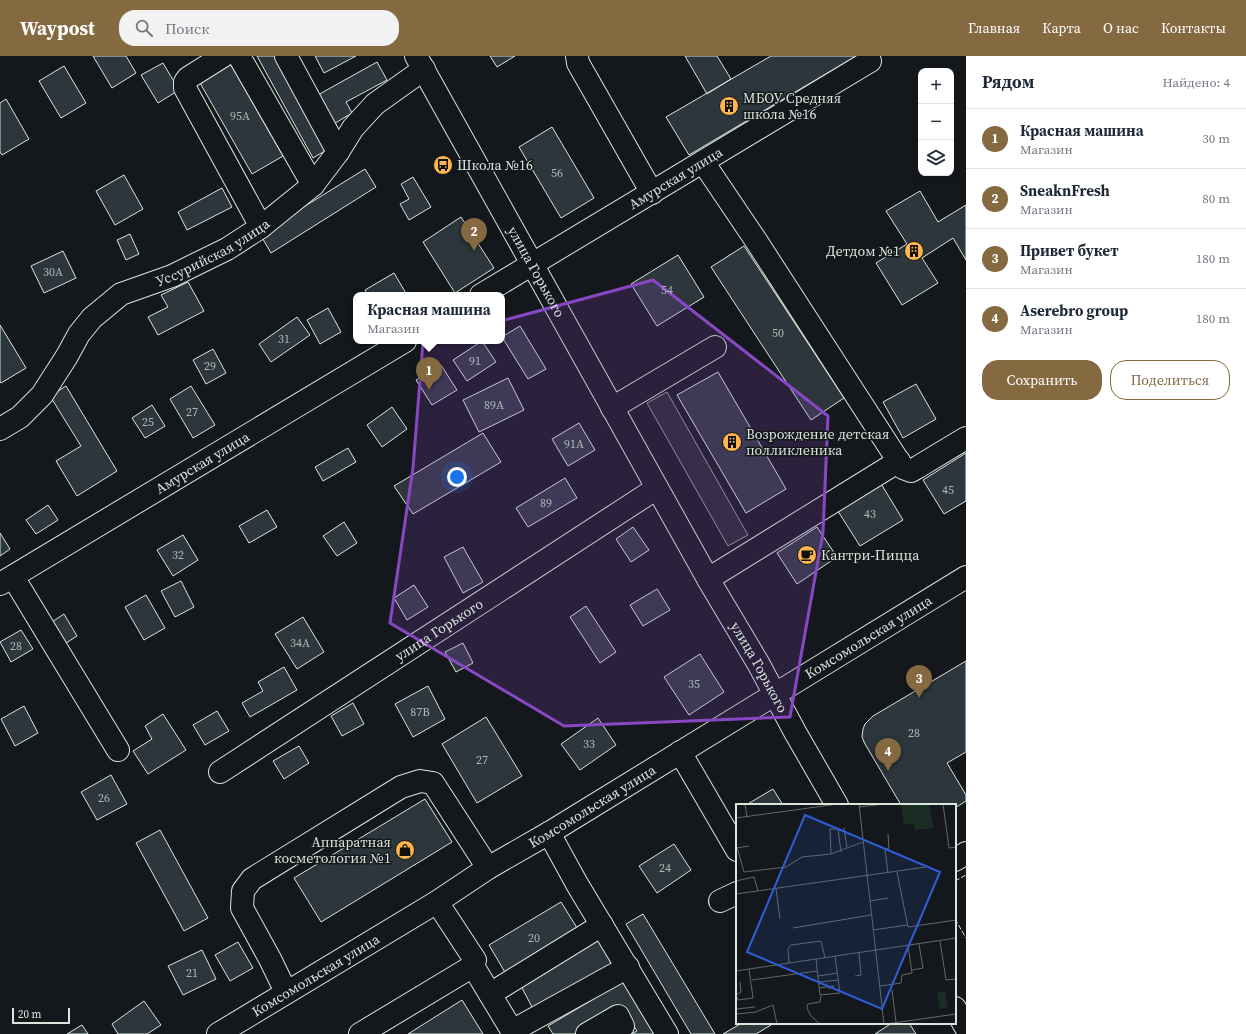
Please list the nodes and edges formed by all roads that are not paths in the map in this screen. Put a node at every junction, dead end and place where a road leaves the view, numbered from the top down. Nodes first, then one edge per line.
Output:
1 (222, 56) edge
2 (239, 56) edge
3 (286, 56) edge
4 (577, 56) edge
5 (870, 61) dead end
6 (420, 62) edge
7 (338, 152) junction
8 (703, 162) junction
9 (313, 185) junction
10 (652, 193) junction
11 (261, 227) junction
12 (532, 264) junction
13 (486, 292) edge
14 (400, 344) edge
15 (715, 347) dead end
16 (612, 408) junction
17 (0, 428) edge
18 (966, 438) edge
19 (898, 461) junction
20 (657, 488) junction
21 (708, 579) junction
22 (6, 580) edge
23 (964, 583) edge
24 (775, 695) junction
25 (118, 750) dead end
26 (680, 752) junction
27 (220, 772) dead end
28 (837, 804) edge
29 (549, 833) junction
30 (736, 848) edge
31 (966, 853) edge
32 (956, 859) edge
33 (488, 868) junction
34 (438, 902) junction
35 (602, 925) junction
36 (473, 966) junction
37 (628, 968) junction
38 (286, 992) junction
39 (490, 994) junction
40 (956, 1010) edge
41 (966, 1028) edge
42 (513, 1032) edge
43 (218, 1034) edge
44 (360, 1034) edge
45 (587, 1034) edge
46 (610, 1034) edge
47 (667, 1034) edge

1 - 11 main road
2 - 9 main road
3 - 7 main road
4 - 10 main road
5 - 8 main road, Амурская улица
6 - 7 main road, Уссурийская улица
6 - 12 main road, улица Горького
7 - 9 main road, Уссурийская улица
8 - 10 main road, Амурская улица
8 - 19 main road
9 - 11 main road, Уссурийская улица
10 - 12 main road, Амурская улица
11 - 17 main road, Уссурийская улица
12 - 13 main road, Амурская улица
12 - 16 main road, улица Горького
14 - 22 main road, Амурская улица
15 - 16 main road
16 - 20 main road, улица Горького
18 - 19 main road
19 - 21 main road
20 - 21 main road, улица Горького
20 - 27 main road, улица Горького
21 - 24 main road, улица Горького
22 - 25 main road
23 - 24 main road, Комсомольская улица
24 - 26 main road, Комсомольская улица
24 - 28 main road, улица Горького
26 - 29 main road, Комсомольская улица
26 - 30 main road
29 - 33 main road, Комсомольская улица
29 - 35 main road
31 - 32 main road
33 - 34 main road, Комсомольская улица
33 - 38 main road
34 - 36 main road
34 - 38 main road, Комсомольская улица
35 - 37 main road
35 - 39 main road
36 - 39 main road
36 - 44 main road
37 - 42 main road
37 - 47 main road
38 - 43 main road, Комсомольская улица
39 - 42 main road
40 - 41 main road
45 - 46 main road

